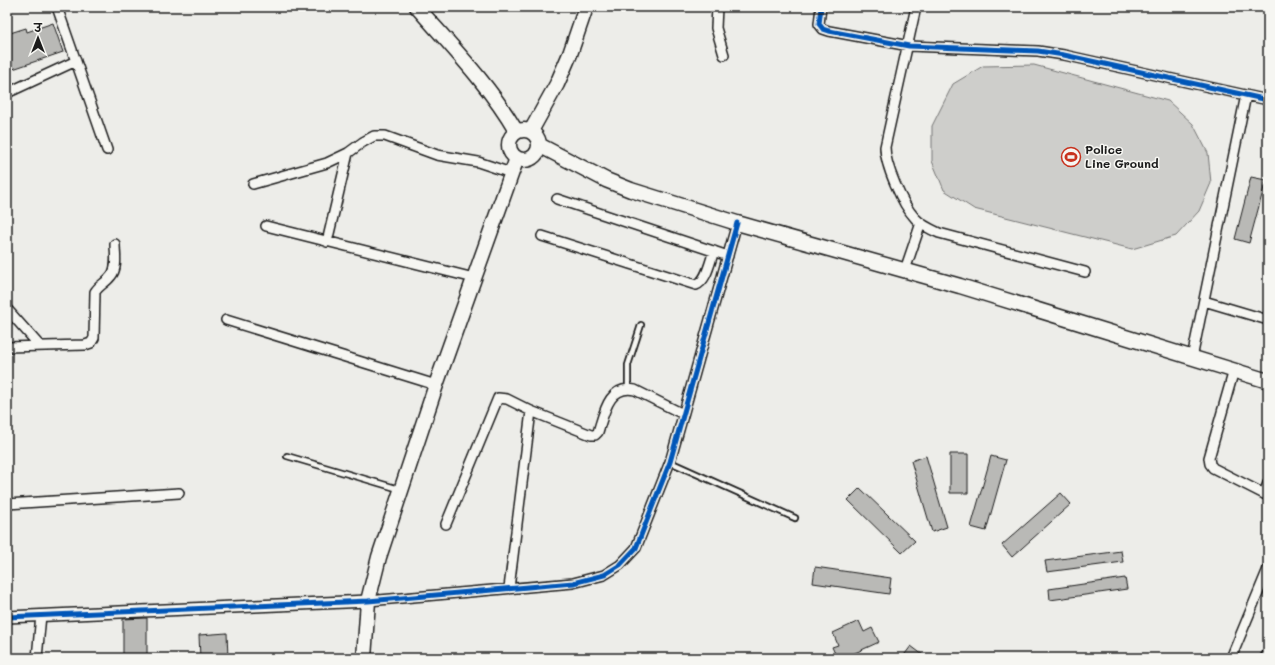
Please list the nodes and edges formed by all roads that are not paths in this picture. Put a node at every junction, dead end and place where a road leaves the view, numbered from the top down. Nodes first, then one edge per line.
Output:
1 (57, 7) edge
2 (417, 7) edge
3 (586, 7) edge
4 (717, 7) edge
5 (821, 7) edge
6 (916, 7) edge
7 (909, 46) junction
8 (724, 55) dead end
9 (76, 61) junction
10 (7, 93) edge
11 (1246, 95) junction
12 (1268, 100) edge
13 (516, 131) junction
14 (532, 131) junction
15 (539, 146) junction
16 (107, 150) dead end
17 (348, 153) junction
18 (517, 158) junction
19 (511, 173) junction
20 (253, 184) dead end
21 (557, 199) dead end
22 (921, 223) junction
23 (737, 224) junction
24 (266, 226) dead end
25 (542, 236) dead end
26 (327, 242) junction
27 (115, 244) dead end
28 (714, 251) junction
29 (728, 256) junction
30 (904, 270) junction
31 (1085, 272) dead end
32 (474, 278) junction
33 (1204, 301) junction
34 (7, 309) edge
35 (226, 320) dead end
36 (1268, 320) edge
37 (641, 325) dead end
38 (39, 345) junction
39 (7, 347) edge
40 (1192, 358) junction
41 (1234, 370) junction
42 (1268, 381) edge
43 (436, 385) junction
44 (628, 388) junction
45 (531, 411) junction
46 (684, 414) junction
47 (287, 456) dead end
48 (670, 462) junction
49 (1268, 483) edge
50 (400, 490) junction
51 (180, 493) dead end
52 (1266, 495) edge
53 (7, 504) edge
54 (795, 518) dead end
55 (446, 524) dead end
56 (1268, 569) edge
57 (509, 588) junction
58 (368, 601) junction
59 (41, 615) junction
60 (7, 617) edge
61 (1268, 655) edge
62 (37, 658) edge
63 (364, 658) edge
64 (1231, 658) edge
65 (1266, 658) edge

1 - 9 street
2 - 13 main road
3 - 14 main road
4 - 8 street
5 - 7 street
6 - 7 street
7 - 11 street
7 - 22 street
9 - 10 street
9 - 16 street
11 - 12 street
11 - 33 street
13 - 14 main road
13 - 18 main road
14 - 15 main road
15 - 18 main road
15 - 23 main road
17 - 19 street
17 - 20 street
17 - 26 street
18 - 19 main road
19 - 32 main road
21 - 28 street
22 - 30 street
22 - 31 street
23 - 29 street
23 - 30 main road
24 - 26 street
25 - 28 street
26 - 32 street
27 - 38 street
28 - 29 street
29 - 46 street
30 - 40 main road
32 - 43 main road
33 - 36 street
33 - 40 street
34 - 38 street
35 - 43 street
37 - 44 lane
38 - 39 street
40 - 41 main road
41 - 42 main road
41 - 52 street
43 - 50 main road
44 - 45 street
44 - 46 street
45 - 55 street
45 - 57 street
46 - 48 street
47 - 50 lane
48 - 54 lane
48 - 57 street
49 - 52 street
50 - 58 main road
51 - 53 street
56 - 64 street
57 - 58 street
58 - 59 street
58 - 63 main road
59 - 60 street
59 - 62 street
61 - 65 street

